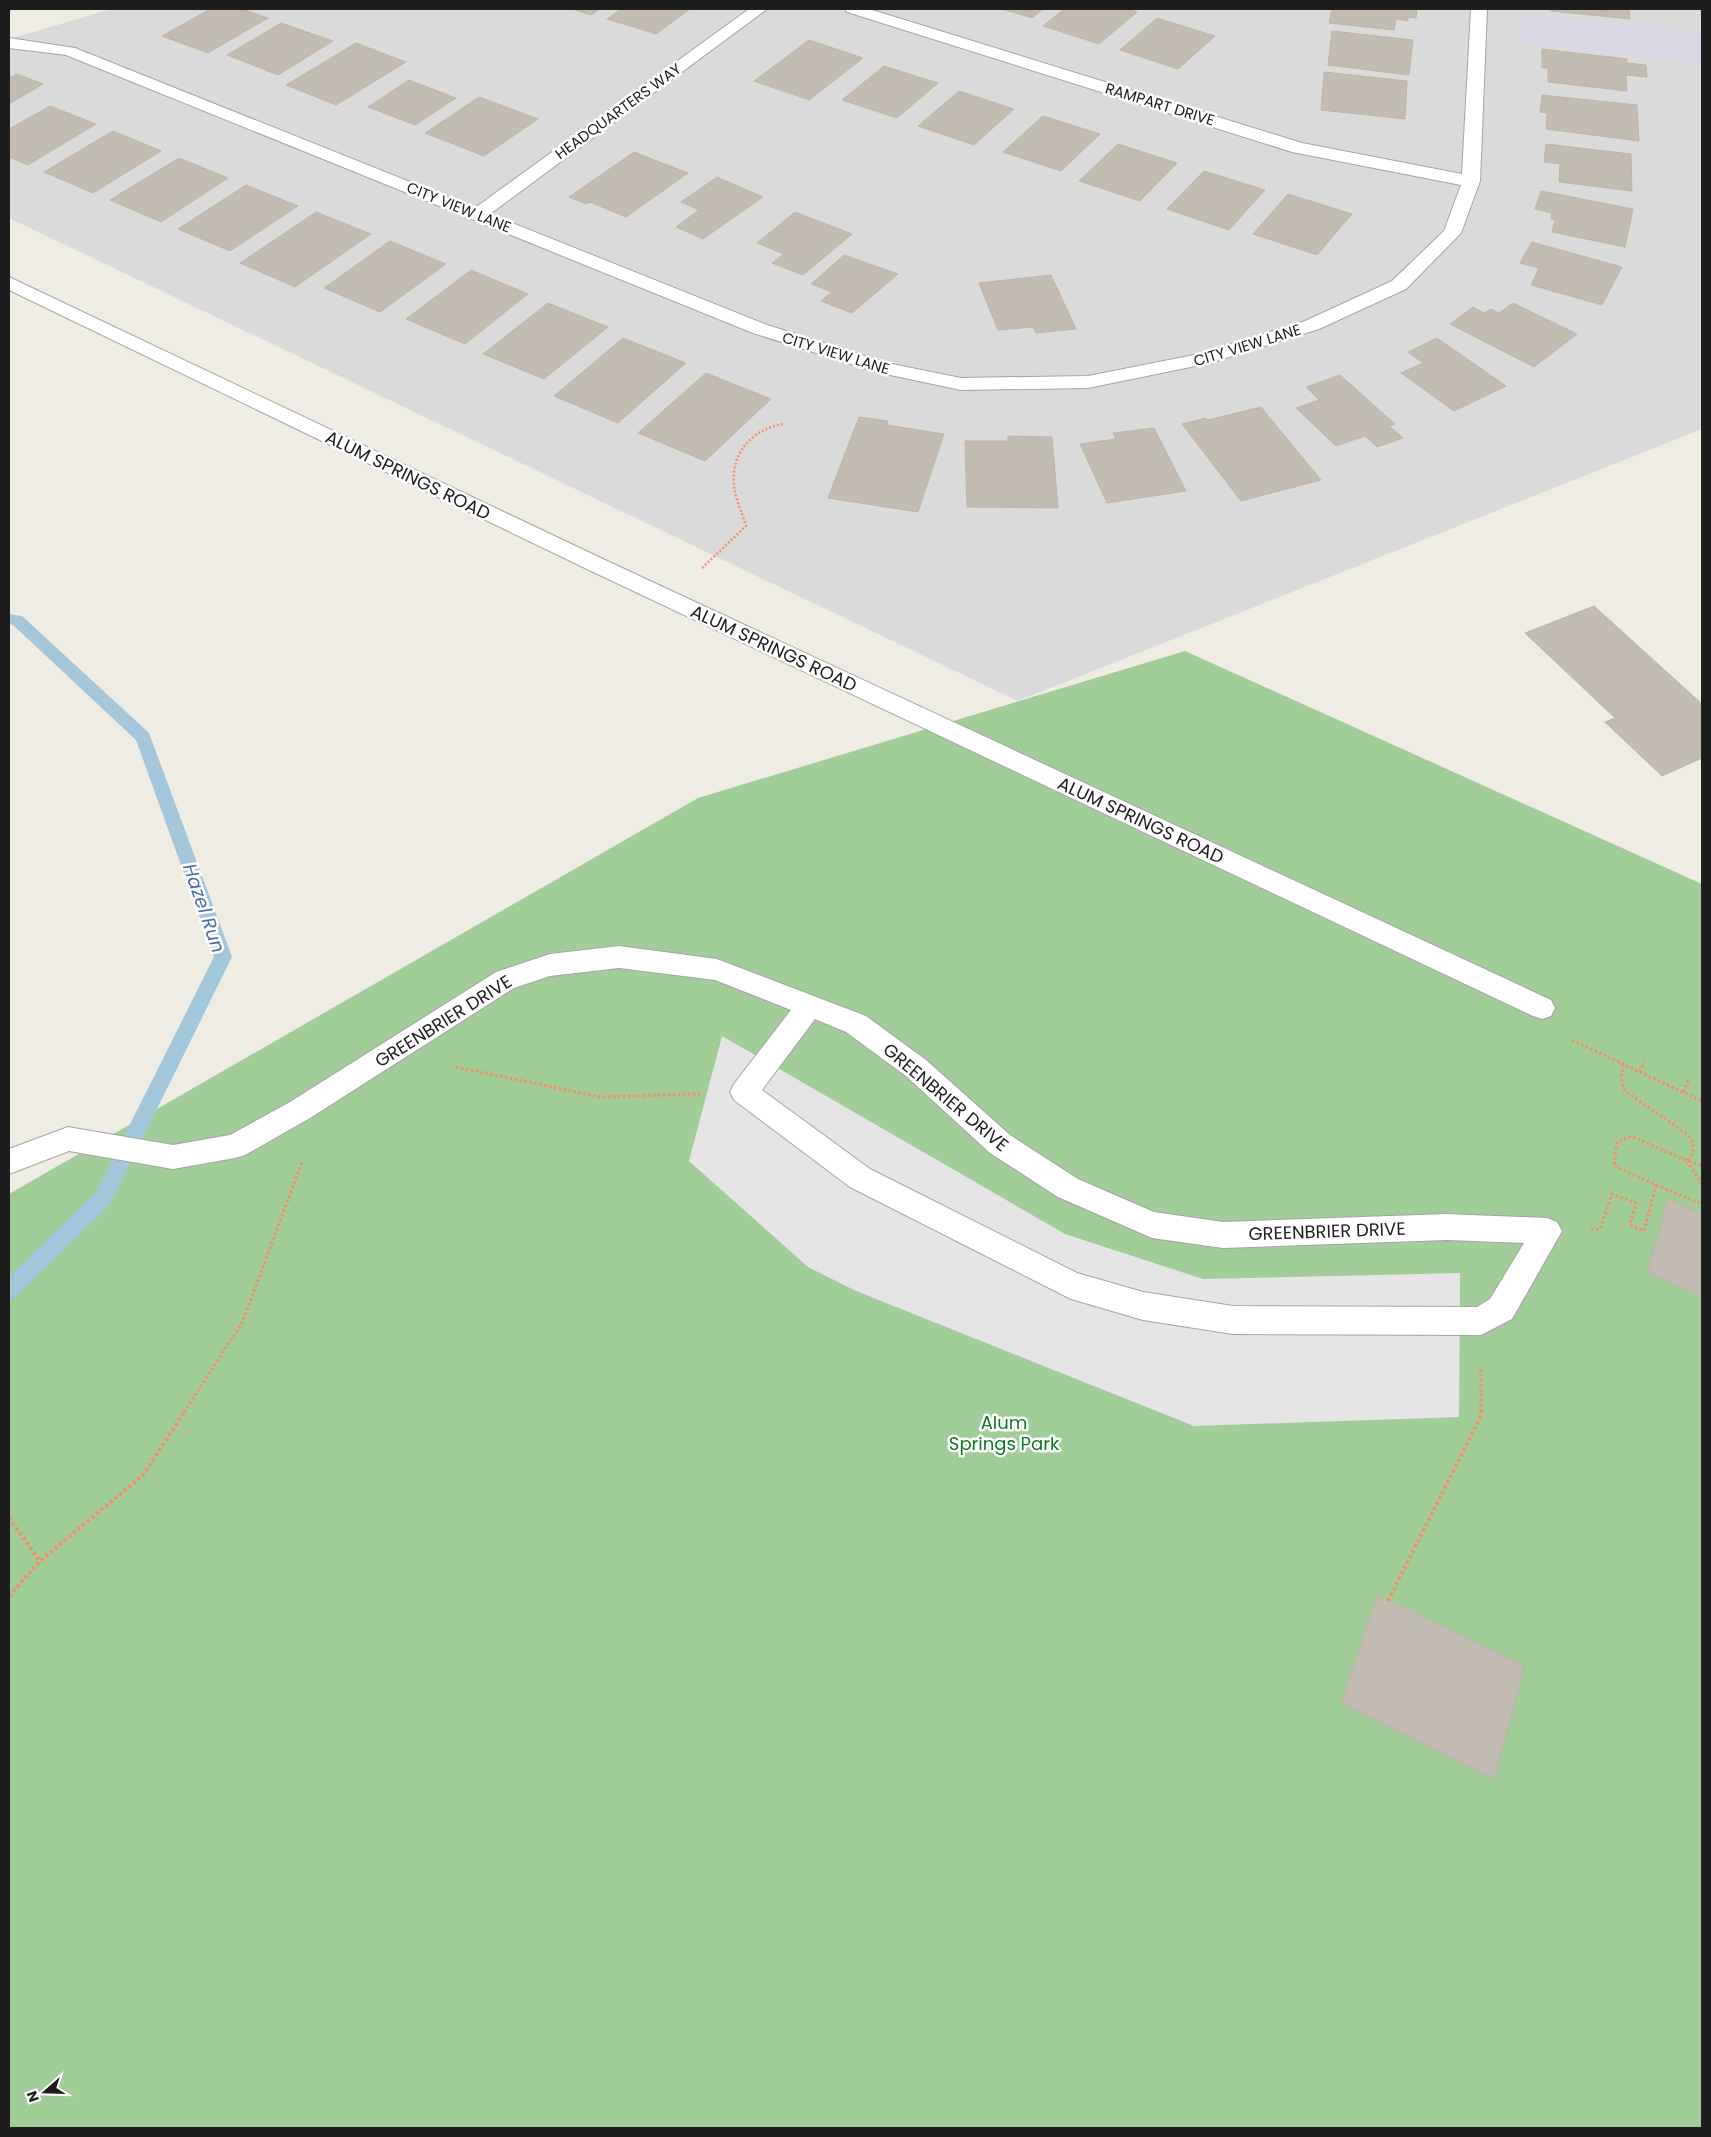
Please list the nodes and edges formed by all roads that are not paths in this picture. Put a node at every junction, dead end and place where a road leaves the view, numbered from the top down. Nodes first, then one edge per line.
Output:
1 (759, 9) edge
2 (853, 9) edge
3 (1478, 9) edge
4 (9, 43) edge
5 (1471, 181) junction
6 (478, 214) junction
7 (9, 283) edge
8 (810, 1005) junction
9 (1542, 1008) dead end
10 (9, 1162) edge

1 - 6 street, HEADQUARTERS WAY
2 - 5 street, RAMPART DRIVE
3 - 5 street, CITY VIEW LANE
4 - 6 street, CITY VIEW LANE
5 - 6 street, CITY VIEW LANE
7 - 9 street, ALUM SPRINGS ROAD
8 - 8 street, GREENBRIER DRIVE
8 - 10 street, GREENBRIER DRIVE

